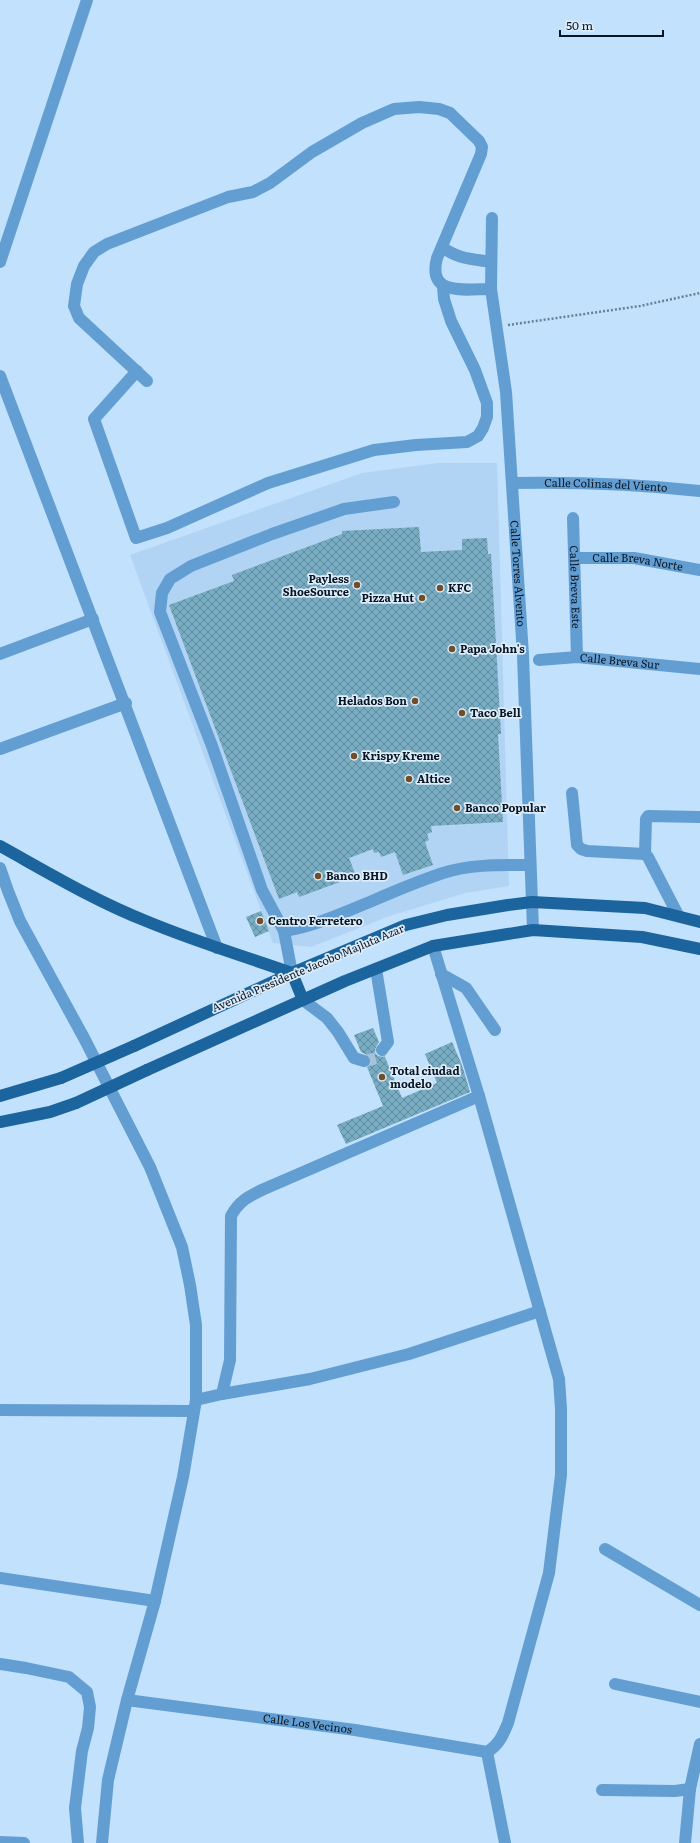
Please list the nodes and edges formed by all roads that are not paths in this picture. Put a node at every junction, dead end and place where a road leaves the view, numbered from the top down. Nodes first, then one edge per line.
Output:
1 (87, 0) edge
2 (492, 218) dead end
3 (442, 247) junction
4 (0, 262) edge
5 (492, 262) junction
6 (444, 286) junction
7 (491, 289) junction
8 (137, 371) junction
9 (0, 376) edge
10 (147, 381) dead end
11 (512, 483) junction
12 (700, 491) edge
13 (394, 502) dead end
14 (573, 518) dead end
15 (574, 558) junction
16 (700, 570) edge
17 (93, 619) junction
18 (0, 654) edge
19 (577, 657) junction
20 (539, 660) dead end
21 (700, 669) edge
22 (126, 703) junction
23 (0, 749) edge
24 (572, 793) dead end
25 (700, 816) edge
26 (0, 846) edge
27 (645, 854) junction
28 (530, 865) junction
29 (0, 868) edge
30 (532, 902) junction
31 (678, 915) junction
32 (700, 922) edge
33 (533, 930) junction
34 (284, 931) junction
35 (433, 946) junction
36 (217, 948) junction
37 (700, 949) edge
38 (376, 969) junction
39 (292, 973) junction
40 (442, 974) junction
41 (303, 1000) junction
42 (495, 1030) dead end
43 (382, 1050) tunnel mouth
44 (364, 1061) dead end
45 (0, 1096) edge
46 (479, 1096) junction
47 (0, 1122) edge
48 (540, 1311) junction
49 (222, 1394) junction
50 (195, 1406) junction
51 (0, 1410) edge
52 (605, 1549) dead end
53 (0, 1578) edge
54 (155, 1601) junction
55 (700, 1605) edge
56 (0, 1664) edge
57 (615, 1684) dead end
58 (127, 1700) junction
59 (700, 1702) edge
60 (700, 1744) edge
61 (487, 1752) junction
62 (690, 1789) junction
63 (602, 1790) dead end
64 (0, 1842) edge
65 (24, 1843) edge
66 (78, 1843) edge
67 (102, 1843) edge
68 (505, 1843) edge
69 (686, 1843) edge

1 - 4 street
2 - 5 street, Calle Torres Alvento
3 - 5 street
3 - 6 street
3 - 8 street
5 - 7 street, Calle Torres Alvento
6 - 7 street
6 - 8 street
7 - 11 street, Calle Torres Alvento
8 - 10 street
9 - 17 street
11 - 12 street, Calle Colinas del Viento
11 - 28 street, Calle Torres Alvento
13 - 34 street
14 - 15 street, Calle Breva Este
15 - 16 street, Calle Breva Norte
15 - 19 street, Calle Breva Este
17 - 18 street
17 - 22 street
19 - 20 street, Calle Breva Sur
19 - 21 street, Calle Breva Sur
22 - 23 street
22 - 36 street
24 - 27 street
25 - 27 street
26 - 36 main road
27 - 31 street
28 - 30 street, Calle Torres Alvento
28 - 34 street
29 - 50 street
30 - 31 main road, Avenida Presidente Jacobo Majluta Azar
30 - 33 street, Calle Torres Alvento
30 - 39 main road, Avenida Presidente Jacobo Majluta Azar
31 - 32 main road, Avenida Presidente Jacobo Majluta Azar
33 - 35 main road
33 - 37 main road
34 - 39 street
35 - 38 main road
35 - 40 street
36 - 39 main road
38 - 41 main road
38 - 43 street
39 - 41 main road
39 - 45 main road, Avenida Presidente Jacobo Majluta Azar, bridge
40 - 42 street
40 - 46 street
41 - 44 street
41 - 47 main road, bridge
46 - 48 street
46 - 49 street
48 - 49 street
48 - 61 street
49 - 50 street
50 - 51 street
50 - 54 street
52 - 55 street
53 - 54 street
54 - 58 street
56 - 66 street
57 - 59 street
58 - 61 street, Calle Los Vecinos
58 - 67 street
60 - 62 street
61 - 68 street
62 - 63 street
62 - 69 street
64 - 65 street

